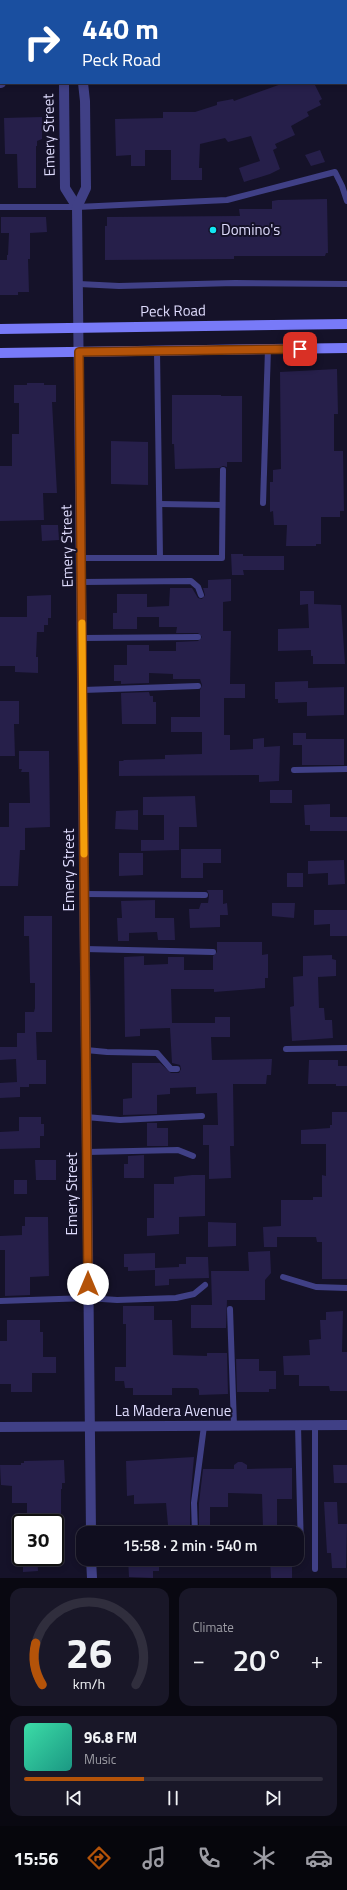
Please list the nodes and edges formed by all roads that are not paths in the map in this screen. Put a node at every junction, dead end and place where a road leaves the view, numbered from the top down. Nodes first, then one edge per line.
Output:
1 (64, 84) edge
2 (83, 84) edge
3 (347, 201) edge
4 (0, 208) edge
5 (77, 208) junction
6 (78, 284) junction
7 (347, 284) edge
8 (347, 324) edge
9 (79, 328) junction
10 (0, 329) edge
11 (347, 348) edge
12 (268, 349) junction
13 (157, 350) junction
14 (79, 352) junction
15 (0, 353) edge
16 (223, 470) dead end
17 (263, 502) dead end
18 (160, 504) junction
19 (222, 505) junction
20 (82, 558) junction
21 (160, 558) junction
22 (82, 582) junction
23 (200, 595) dead end
24 (198, 637) dead end
25 (83, 638) junction
26 (198, 686) dead end
27 (83, 690) junction
28 (347, 769) edge
29 (294, 770) dead end
30 (85, 894) junction
31 (205, 895) dead end
32 (85, 950) junction
33 (213, 952) dead end
34 (347, 1048) edge
35 (286, 1049) dead end
36 (86, 1050) junction
37 (177, 1069) dead end
38 (202, 1116) dead end
39 (86, 1118) junction
40 (87, 1152) junction
41 (193, 1156) dead end
42 (283, 1277) dead end
43 (205, 1285) dead end
44 (347, 1288) edge
45 (88, 1298) junction
46 (0, 1301) edge
47 (230, 1309) dead end
48 (298, 1425) junction
49 (315, 1425) junction
50 (347, 1425) edge
51 (204, 1426) junction
52 (234, 1426) junction
53 (0, 1427) edge
54 (89, 1427) junction
55 (91, 1526) edge
56 (195, 1526) edge
57 (300, 1526) edge
58 (91, 1566) edge
59 (315, 1569) dead end
60 (92, 1578) edge

1 - 5 street, Emery Street
2 - 5 street, Emery Street
3 - 5 lane
4 - 5 lane
5 - 6 street, Emery Street
6 - 7 lane
6 - 9 street, Emery Street
8 - 9 main road, Peck Road
9 - 10 main road, Peck Road
9 - 14 street, Emery Street
11 - 12 main road
12 - 13 main road
12 - 17 lane
13 - 14 main road
13 - 18 lane
14 - 15 main road
14 - 20 street, Emery Street
16 - 19 lane
18 - 19 lane
18 - 21 lane
19 - 21 lane
20 - 21 lane
20 - 22 street, Emery Street
22 - 23 lane
22 - 25 street, Emery Street
24 - 25 lane
25 - 27 street, Emery Street
26 - 27 lane
27 - 30 street, Emery Street
28 - 29 lane
30 - 31 lane
30 - 32 street, Emery Street
32 - 33 lane
32 - 36 street, Emery Street
34 - 35 lane
36 - 37 lane
36 - 39 street, Emery Street
38 - 39 lane
39 - 40 street, Emery Street
40 - 41 lane
40 - 45 street, Emery Street
42 - 44 lane
43 - 45 lane
45 - 46 lane
45 - 54 street, Emery Street
47 - 52 lane
48 - 49 street, La Madera Avenue
48 - 52 street, La Madera Avenue
48 - 57 lane
49 - 50 street, La Madera Avenue
49 - 59 lane
51 - 52 street, La Madera Avenue
51 - 54 street, La Madera Avenue
51 - 56 lane
53 - 54 street, La Madera Avenue
54 - 55 street, Emery Street
58 - 60 street

